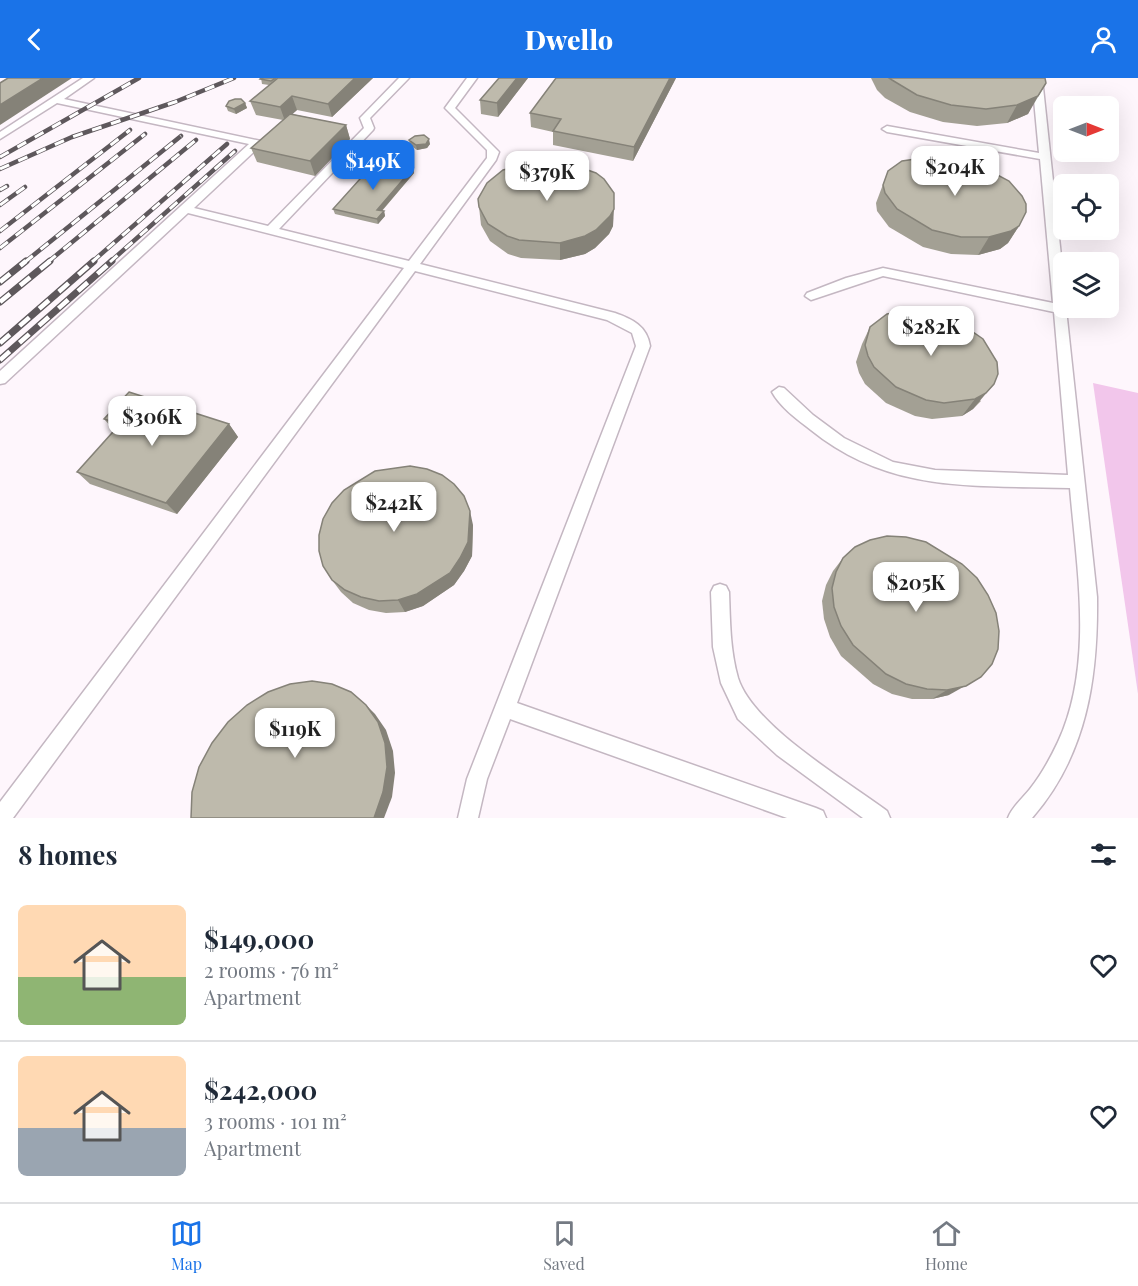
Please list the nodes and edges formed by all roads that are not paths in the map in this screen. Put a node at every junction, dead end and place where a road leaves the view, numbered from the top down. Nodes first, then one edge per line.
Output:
1 (89, 78) edge
2 (404, 78) edge
3 (472, 78) edge
4 (1038, 78) edge
5 (56, 100) junction
6 (887, 129) dead end
7 (0, 136) edge
8 (1045, 156) junction
9 (186, 209) junction
10 (271, 230) junction
11 (1054, 252) edge
12 (412, 266) junction
13 (811, 296) dead end
14 (1053, 308) edge
15 (1061, 318) edge
16 (0, 379) edge
17 (779, 392) dead end
18 (1077, 482) junction
19 (720, 592) dead end
20 (505, 708) junction
21 (3, 817) edge
22 (468, 818) edge
23 (816, 818) edge
24 (880, 818) edge
25 (1018, 818) edge

1 - 5 lane
2 - 10 lane
3 - 12 lane
4 - 8 lane
5 - 7 lane
5 - 9 lane
6 - 8 lane
8 - 11 lane
9 - 10 lane
9 - 16 lane
10 - 12 lane
12 - 20 lane
12 - 21 lane
13 - 14 lane
15 - 18 lane
17 - 18 lane
18 - 25 lane
19 - 24 lane
20 - 22 lane
20 - 23 lane

